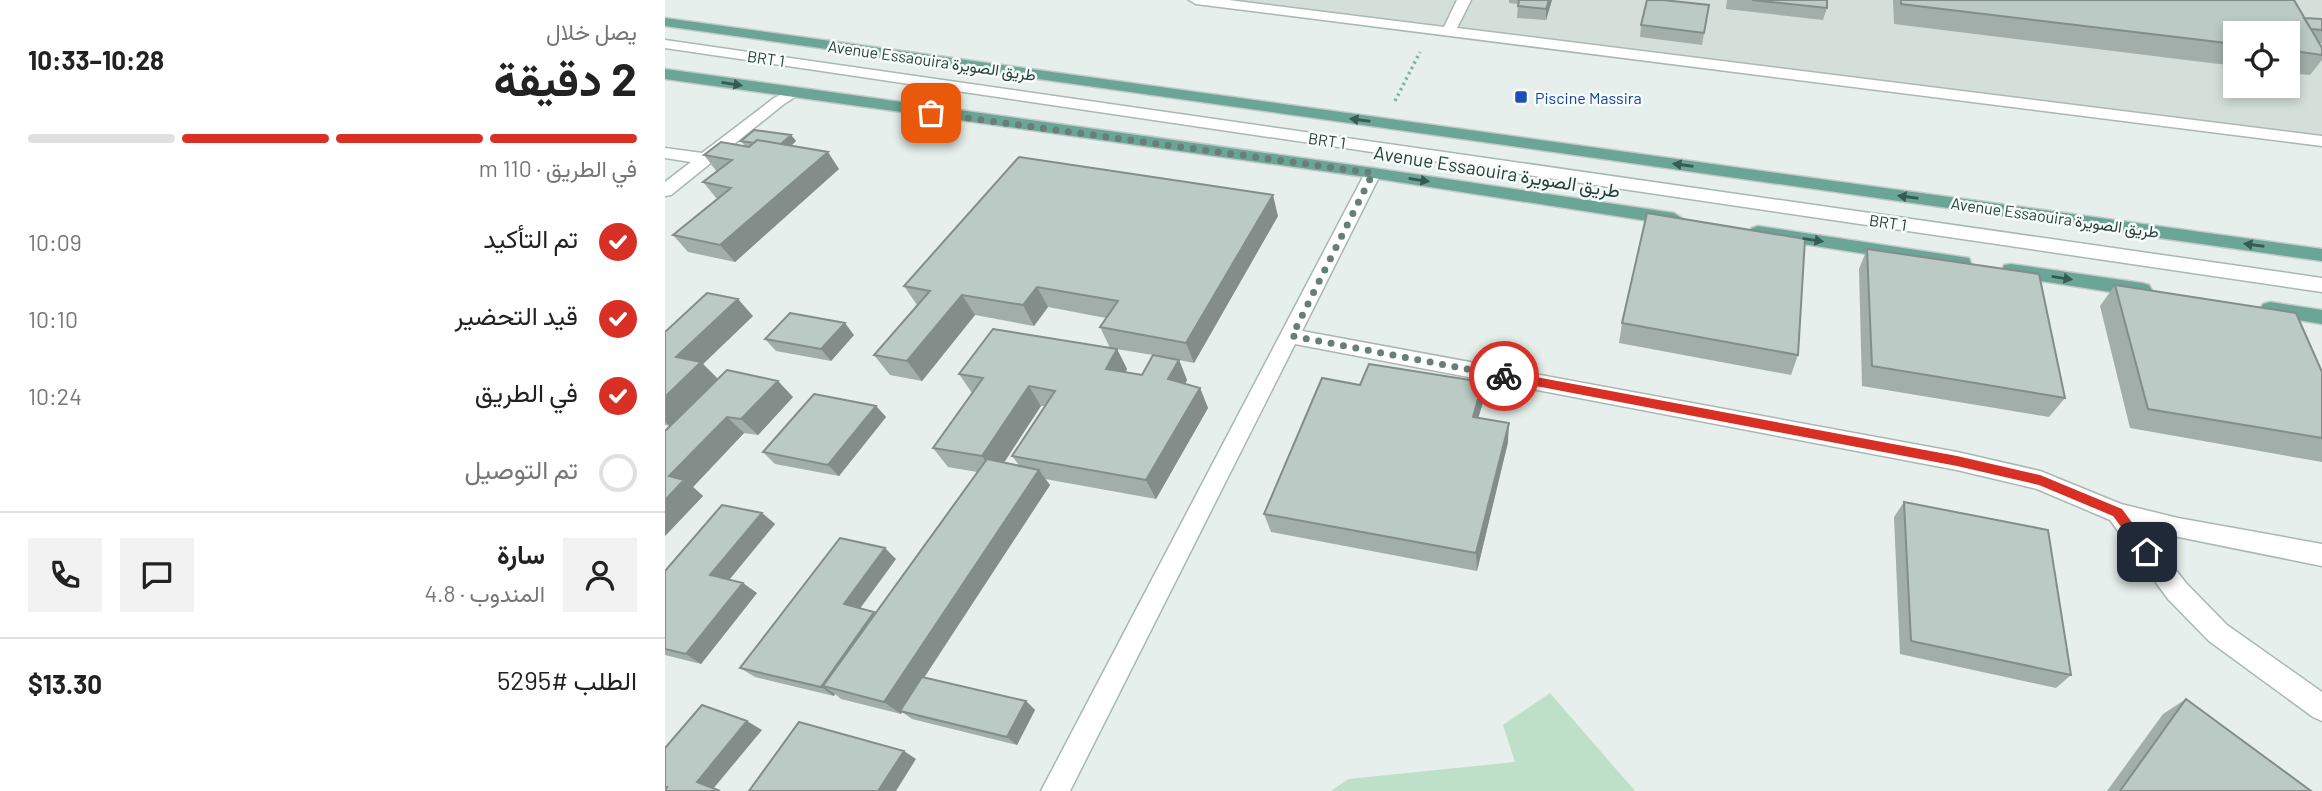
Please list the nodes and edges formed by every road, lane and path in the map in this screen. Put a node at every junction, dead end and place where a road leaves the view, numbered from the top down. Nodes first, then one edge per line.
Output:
1 (1196, 0) edge
2 (1464, 0) edge
3 (665, 22) edge
4 (1432, 29) junction
5 (1448, 32) junction
6 (665, 44) edge
7 (665, 74) edge
8 (792, 94) junction
9 (1384, 123) junction
10 (2322, 141) edge
11 (665, 153) edge
12 (705, 159) junction
13 (1373, 173) junction
14 (665, 191) edge
15 (1690, 221) edge
16 (1745, 230) edge
17 (2322, 255) edge
18 (2322, 285) edge
19 (2157, 292) edge
20 (2253, 307) edge
21 (2322, 317) edge
22 (1292, 336) junction
23 (2118, 513) junction
24 (2322, 555) edge
25 (2322, 708) edge
26 (1055, 791) edge

1 - 4 street
2 - 5 street
9 -> 3 main road, Avenue Essaouira طريق الصويرة
4 - 5 street
4 - 9 path
5 - 10 street
6 - 18 street, BRT 1
7 -> 8 main road, Avenue Essaouira طريق الصويرة
8 - 12 street
8 - 13 main road, Avenue Essaouira طريق الصويرة
17 -> 9 main road, Avenue Essaouira طريق الصويرة
11 - 12 street
12 - 14 street
13 -> 15 main road, Avenue Essaouira طريق الصويرة
13 - 22 street
16 -> 19 main road
20 - 21 main road
22 - 23 street
22 - 26 street
23 - 24 street
23 - 25 street

